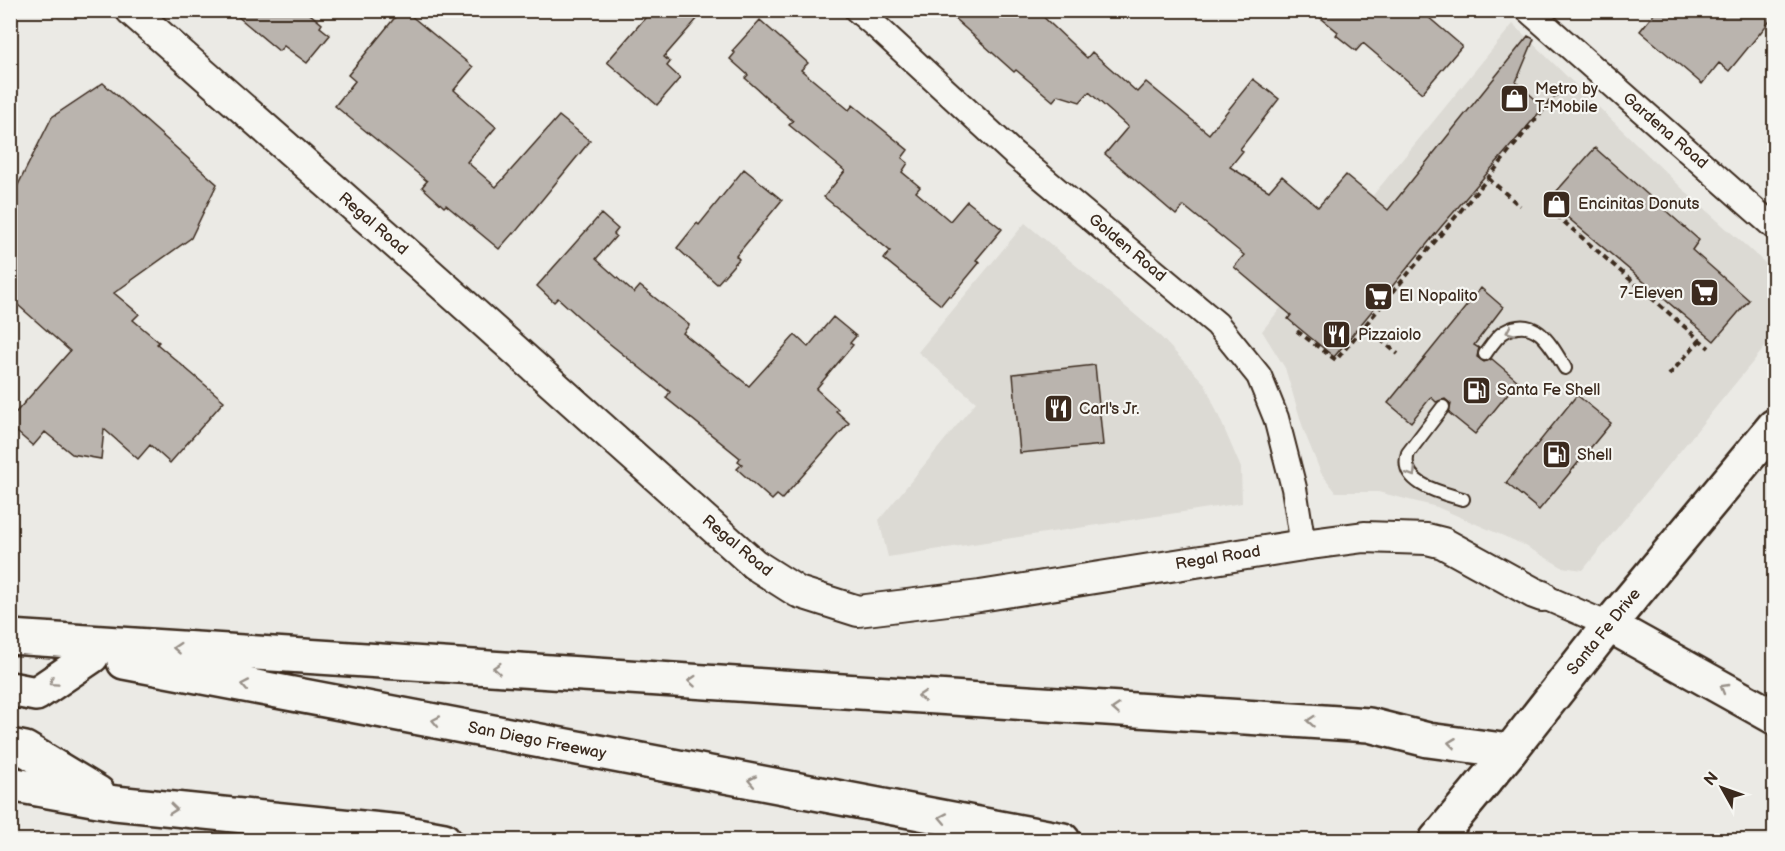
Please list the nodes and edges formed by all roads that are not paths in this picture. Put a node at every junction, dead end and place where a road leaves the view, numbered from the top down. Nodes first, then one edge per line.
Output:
1 (131, 10) edge
2 (857, 10) edge
3 (1528, 10) edge
4 (1774, 227) edge
5 (1485, 354) dead end
6 (1565, 368) dead end
7 (1443, 407) dead end
8 (1774, 426) edge
9 (1463, 500) dead end
10 (1303, 545) junction
11 (1542, 596) joint
12 (1609, 625) junction
13 (10, 639) edge
14 (92, 656) junction
15 (10, 689) edge
16 (1774, 717) edge
17 (10, 747) edge
18 (1510, 751) junction
19 (10, 784) edge
20 (115, 803) junction
21 (444, 840) edge
22 (1063, 840) edge
23 (1436, 840) edge

1 - 10 street, Regal Road
2 - 10 street, Golden Road
3 - 4 street, Gardena Road
6 -> 5 lane
7 -> 9 lane
8 - 12 main road, Santa Fe Drive
10 - 11 street, Regal Road
11 - 12 street, Regal Road
16 -> 12 main road
12 - 18 main road, Santa Fe Drive
13 - 14 main road, San Diego Freeway
18 -> 13 main road
14 -> 15 main road
22 -> 14 main road, San Diego Freeway
17 - 20 main road
18 - 23 main road, Santa Fe Drive
19 - 20 main road
20 -> 21 main road

